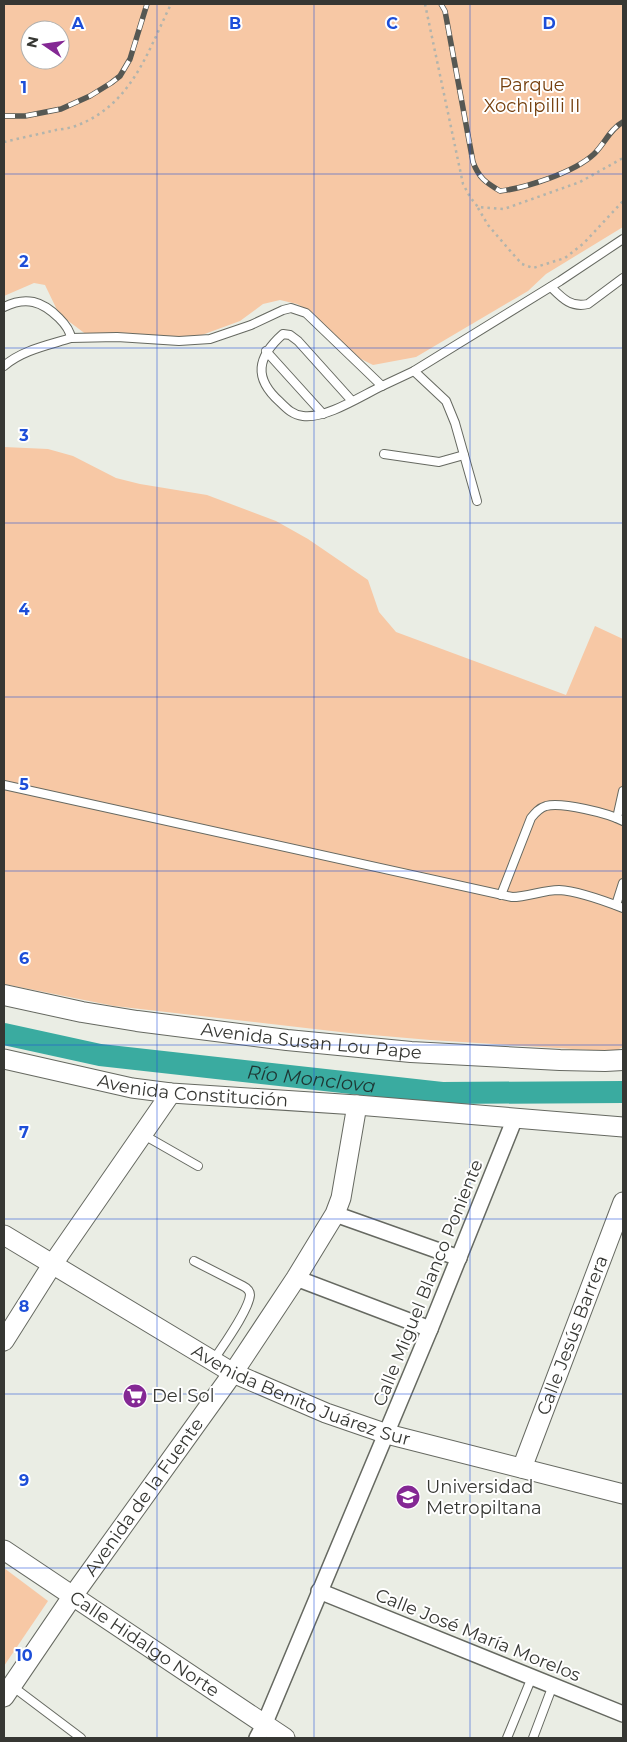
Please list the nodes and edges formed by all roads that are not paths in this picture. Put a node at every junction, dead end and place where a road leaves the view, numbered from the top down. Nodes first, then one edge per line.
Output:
1 (623, 239) edge
2 (623, 278) edge
3 (551, 287) junction
4 (4, 306) edge
5 (72, 338) junction
6 (266, 351) junction
7 (4, 366) edge
8 (414, 371) junction
9 (382, 386) junction
10 (352, 401) junction
11 (323, 414) junction
12 (384, 454) dead end
13 (464, 455) junction
14 (477, 501) dead end
15 (4, 785) edge
16 (623, 791) edge
17 (620, 820) edge
18 (623, 883) edge
19 (501, 894) junction
20 (619, 907) edge
21 (4, 995) edge
22 (4, 1059) edge
23 (623, 1060) edge
24 (171, 1093) junction
25 (357, 1105) junction
26 (515, 1118) junction
27 (623, 1126) edge
28 (142, 1134) junction
29 (198, 1166) dead end
30 (623, 1202) edge
31 (335, 1214) junction
32 (4, 1235) edge
33 (459, 1258) junction
34 (194, 1260) dead end
35 (52, 1265) junction
36 (296, 1278) junction
37 (430, 1329) junction
38 (4, 1341) edge
39 (213, 1361) junction
40 (233, 1374) junction
41 (387, 1434) junction
42 (522, 1468) junction
43 (623, 1494) edge
44 (4, 1550) edge
45 (319, 1591) junction
46 (72, 1597) junction
47 (532, 1677) junction
48 (553, 1685) junction
49 (8, 1692) edge
50 (623, 1714) edge
51 (260, 1731) edge
52 (81, 1738) edge
53 (285, 1738) edge
54 (507, 1738) edge
55 (533, 1738) edge

1 - 3 lane
2 - 3 lane
3 - 8 lane
4 - 5 lane
5 - 7 lane
5 - 9 lane
6 - 10 lane
6 - 11 lane
6 - 11 lane
8 - 9 lane
8 - 13 lane
9 - 10 lane
10 - 11 lane
12 - 13 lane
13 - 14 lane
15 - 19 lane
16 - 17 lane
17 - 19 lane
18 - 20 lane
19 - 20 lane
21 - 23 main road, Avenida Susan Lou Pape
22 - 24 street, Avenida Constitución
24 - 25 street, Avenida Constitución
24 - 28 street
25 - 26 street, Avenida Constitución
25 - 31 street, Avenida de la Fuente
26 - 27 street, Avenida Constitución
26 - 33 street, Calle Miguel Blanco Poniente
28 - 29 lane
28 - 35 street
30 - 42 street, Calle Jesús Barrera
31 - 33 street
31 - 36 street, Avenida de la Fuente
32 - 35 street, Avenida Benito Juárez Sur
33 - 37 street, Calle Miguel Blanco Poniente
34 - 39 lane
35 - 38 street
35 - 39 street, Avenida Benito Juárez Sur
36 - 37 street
36 - 40 street, Avenida de la Fuente
37 - 41 street, Calle Miguel Blanco Poniente
39 - 40 street, Avenida Benito Juárez Sur
40 - 41 street, Avenida Benito Juárez Sur
40 - 46 street, Avenida de la Fuente
41 - 42 street, Avenida Benito Juárez Sur
41 - 45 street, Calle Miguel Blanco Poniente
42 - 43 street, Avenida Benito Juárez Sur
44 - 46 street, Calle Hidalgo Norte
45 - 47 street, Calle José María Morelos
45 - 51 street, Calle Miguel Blanco Poniente
46 - 49 street, Avenida de la Fuente
46 - 51 street, Calle Hidalgo Norte
47 - 48 street, Calle José María Morelos
47 - 54 lane
48 - 50 street, Calle José María Morelos
48 - 55 lane
49 - 52 lane
51 - 53 street, Calle Hidalgo Norte

